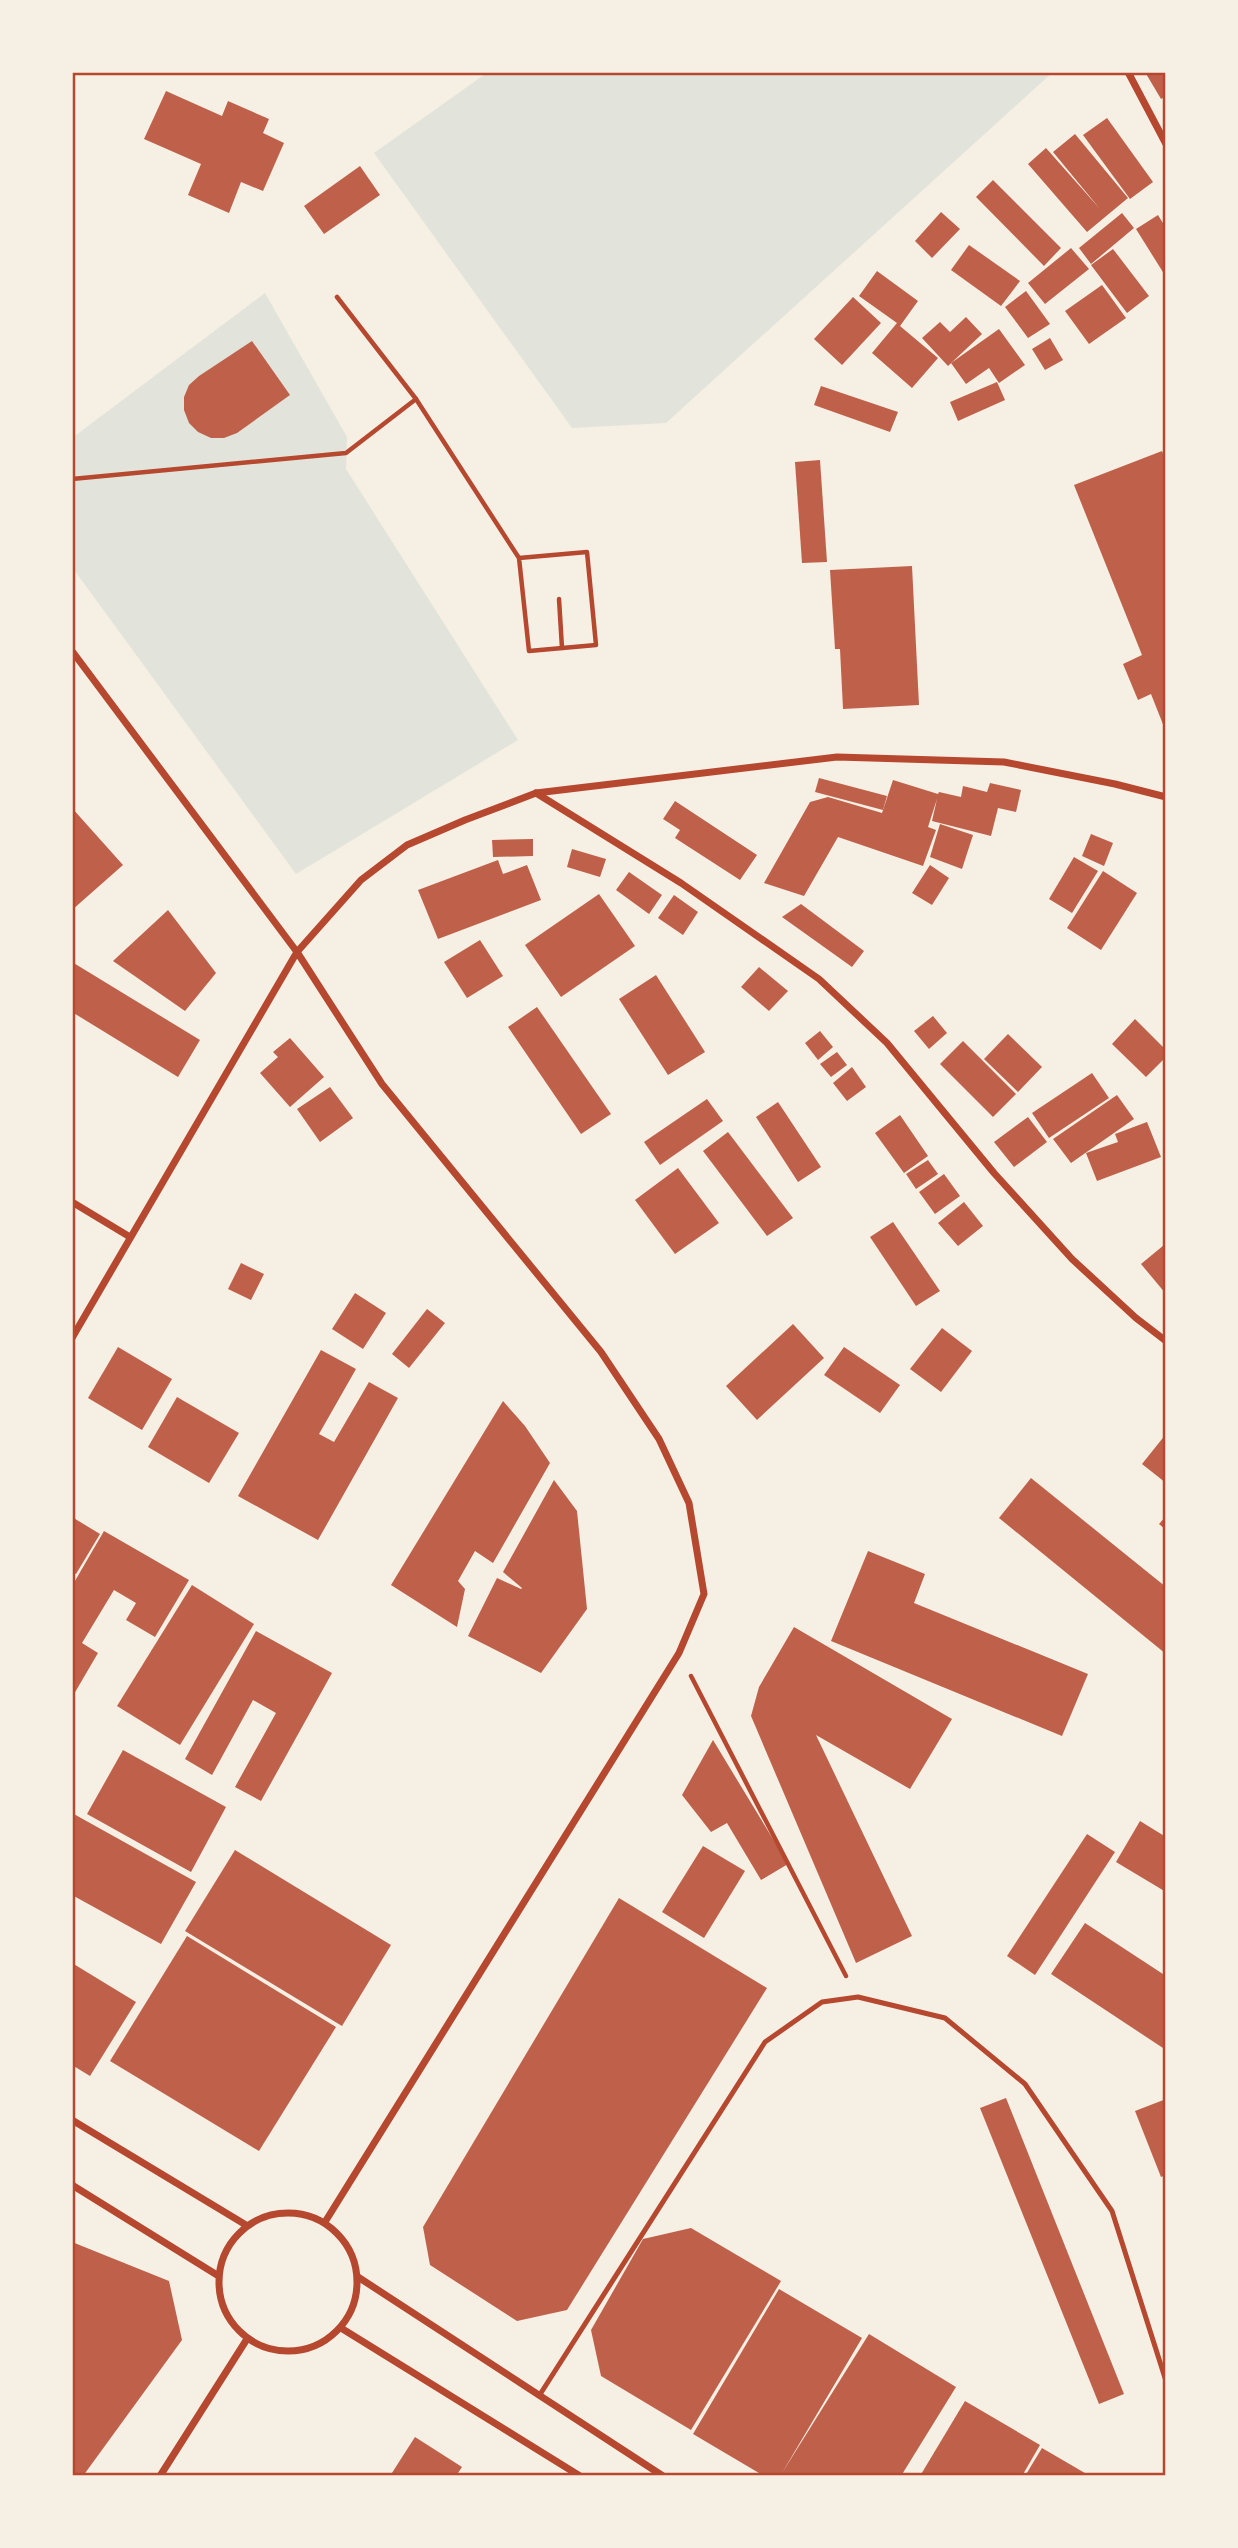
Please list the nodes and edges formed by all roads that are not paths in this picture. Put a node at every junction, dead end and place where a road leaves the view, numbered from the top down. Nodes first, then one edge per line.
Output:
1 (1128, 72) edge
2 (1166, 144) edge
3 (72, 652) edge
4 (536, 793) junction
5 (1166, 797) edge
6 (297, 952) junction
7 (72, 1202) edge
8 (130, 1237) junction
9 (72, 1338) edge
10 (1166, 1341) edge
11 (72, 2120) edge
12 (72, 2185) edge
13 (325, 2222) junction
14 (246, 2225) junction
15 (217, 2275) junction
16 (358, 2277) junction
17 (341, 2328) junction
18 (247, 2339) junction
19 (1166, 2381) edge
20 (539, 2396) junction
21 (160, 2476) edge
22 (580, 2476) edge
23 (663, 2476) edge

1 - 2 street
3 - 6 street
4 - 5 street
4 - 6 street
4 - 10 street
6 - 8 street
6 - 13 street
7 - 8 street
8 - 9 street
11 - 14 street
12 - 15 street
13 - 14 street
13 - 16 street
14 - 15 street
15 - 18 street
16 - 17 street
16 - 20 street
17 - 18 street
17 - 22 street
18 - 21 street
19 - 20 lane
20 - 23 street

